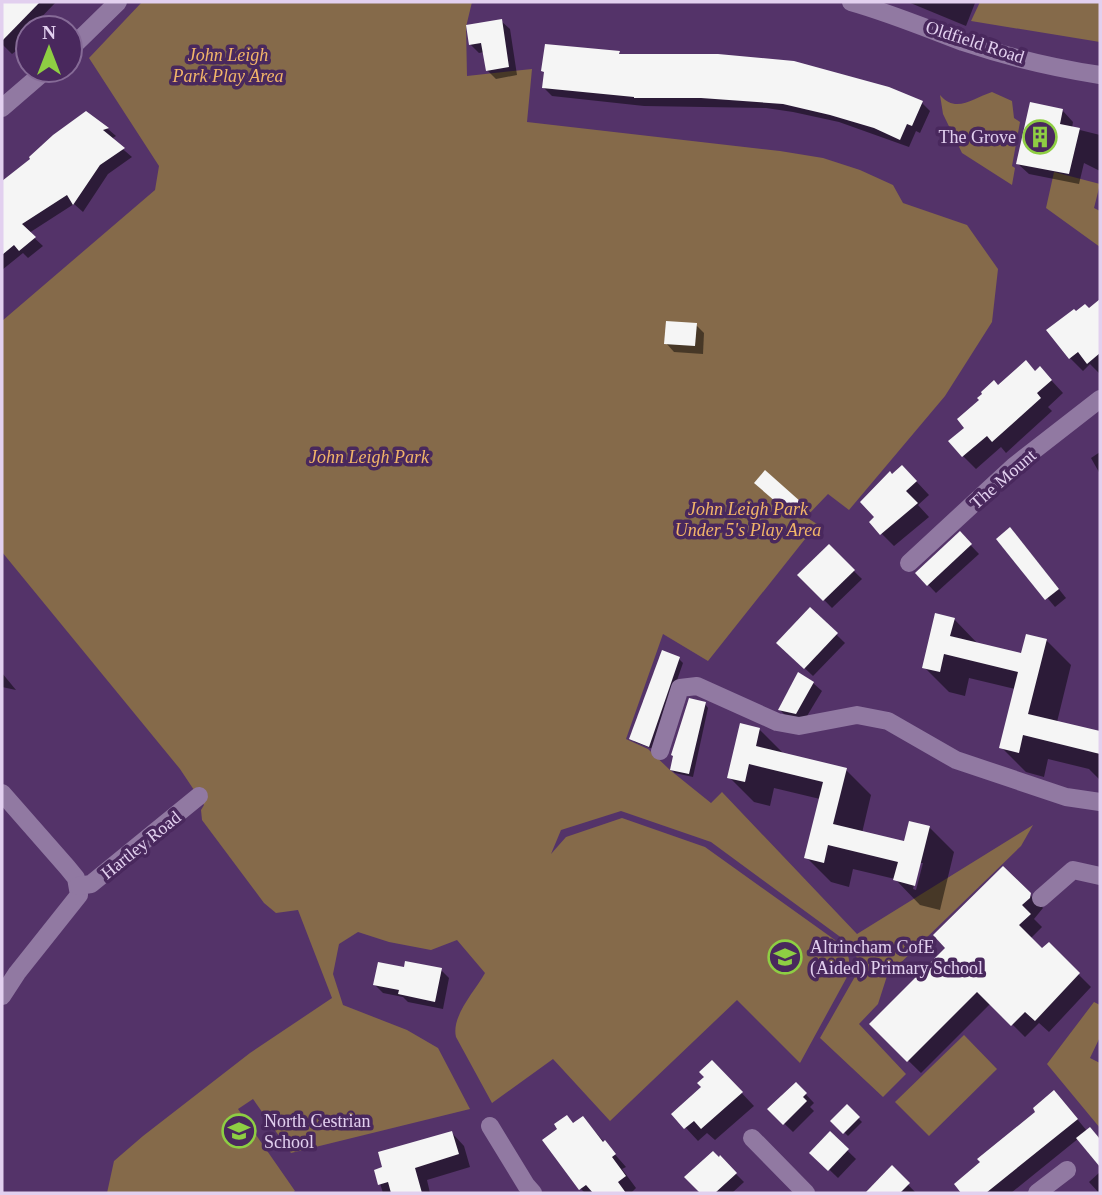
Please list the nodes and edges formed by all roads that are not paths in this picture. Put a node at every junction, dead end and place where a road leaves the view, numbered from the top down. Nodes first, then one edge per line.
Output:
1 (118, 2) edge
2 (851, 2) edge
3 (84, 35) edge
4 (1100, 75) edge
5 (30, 84) edge
6 (2, 108) edge
7 (1100, 399) edge
8 (909, 563) dead end
9 (660, 751) dead end
10 (2, 793) edge
11 (200, 796) dead end
12 (1100, 803) edge
13 (1100, 877) edge
14 (78, 886) junction
15 (1041, 898) dead end
16 (2, 996) edge
17 (490, 1126) dead end
18 (752, 1138) dead end
19 (1067, 1170) dead end
20 (1057, 1188) edge
21 (533, 1193) edge
22 (806, 1193) edge
23 (1037, 1193) edge

1 - 3 street
2 - 4 street, Oldfield Road
5 - 6 street
7 - 8 street, The Mount
9 - 12 street
10 - 14 street, Hartley Road
11 - 14 street, Hartley Road
13 - 15 street
14 - 16 street, Hartley Road
17 - 21 street
18 - 22 street
19 - 20 street
20 - 23 street

